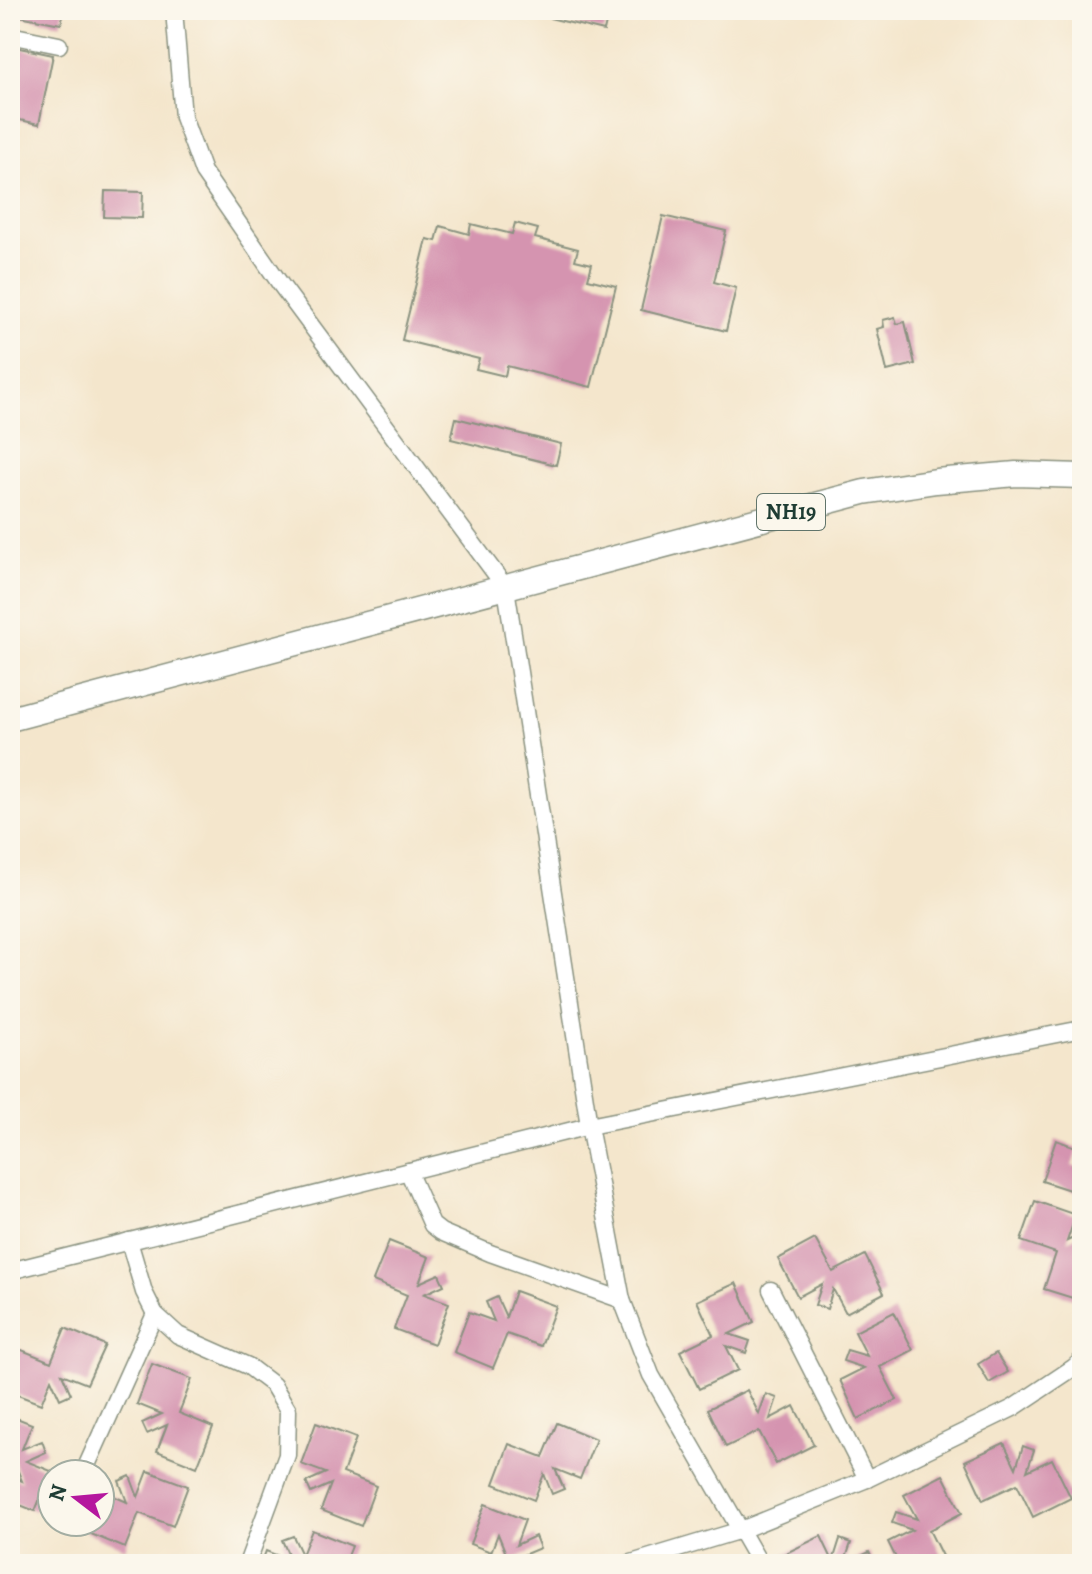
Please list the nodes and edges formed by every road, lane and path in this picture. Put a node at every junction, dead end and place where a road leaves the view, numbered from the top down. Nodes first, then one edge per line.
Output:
1 (174, 10) edge
2 (10, 35) edge
3 (59, 45) dead end
4 (1082, 476) edge
5 (506, 588) junction
6 (10, 719) edge
7 (1082, 1029) edge
8 (589, 1126) junction
9 (408, 1171) junction
10 (129, 1241) junction
11 (10, 1271) edge
12 (771, 1290) dead end
13 (622, 1300) junction
14 (155, 1314) junction
15 (1082, 1360) edge
16 (90, 1458) edge
17 (867, 1479) junction
18 (741, 1530) junction
19 (247, 1564) edge
20 (628, 1564) edge
21 (760, 1564) edge

1 - 5 street
2 - 3 street
4 - 5 highway, NH19
5 - 6 highway, NH19
5 - 8 street
7 - 8 street
8 - 9 street
8 - 13 street
9 - 10 street
9 - 13 street
10 - 11 street
10 - 14 street
12 - 17 street
13 - 18 street
14 - 16 street
14 - 19 street
15 - 17 street
17 - 18 street
18 - 20 street
18 - 21 street

